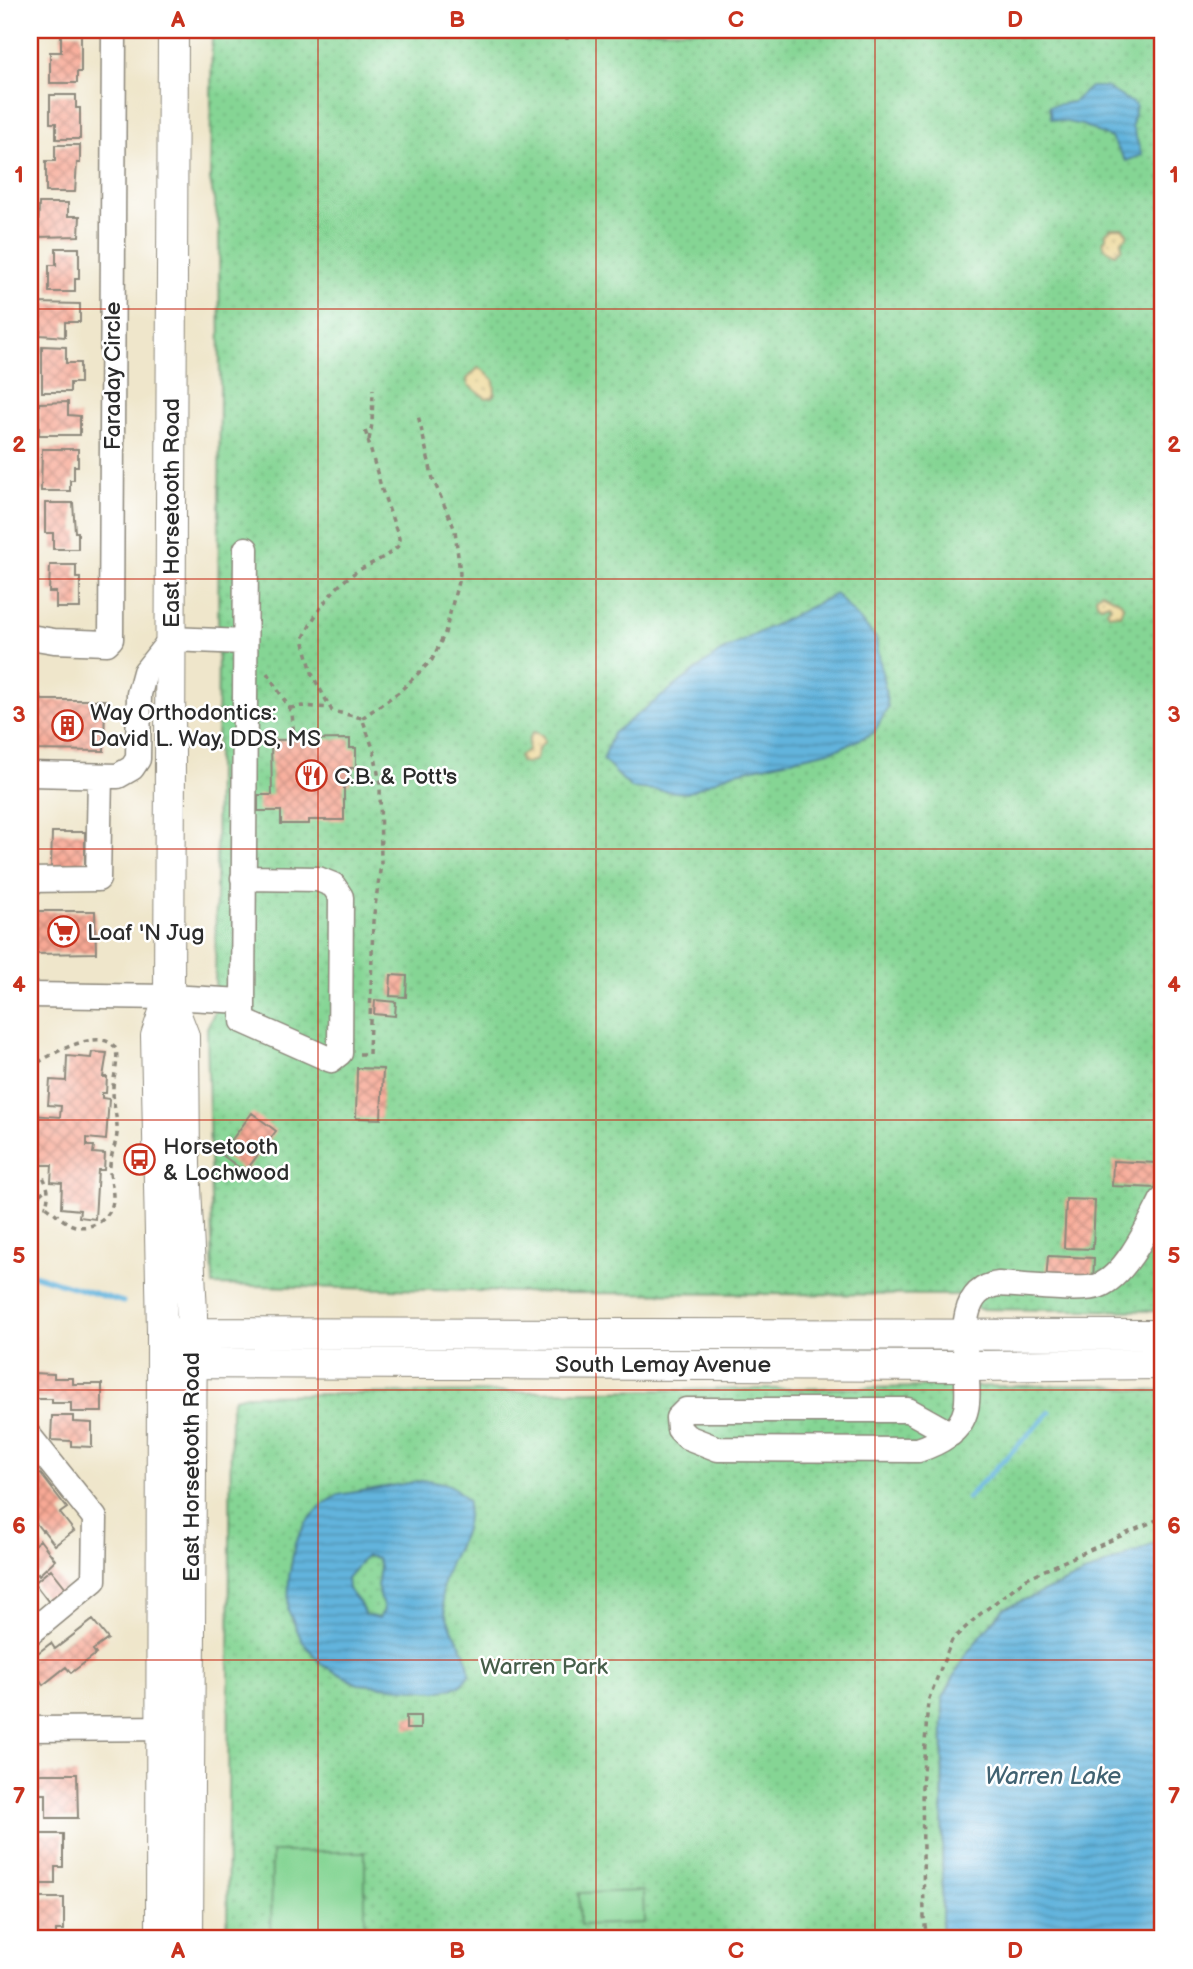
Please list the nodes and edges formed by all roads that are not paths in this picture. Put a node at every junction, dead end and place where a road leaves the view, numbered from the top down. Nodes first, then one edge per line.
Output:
1 (114, 30) edge
2 (173, 30) edge
3 (246, 549) dead end
4 (30, 637) edge
5 (171, 639) junction
6 (244, 645) junction
7 (30, 774) edge
8 (100, 776) junction
9 (243, 878) junction
10 (30, 880) edge
11 (30, 995) edge
12 (169, 997) junction
13 (243, 1001) junction
14 (1162, 1200) edge
15 (192, 1332) junction
16 (162, 1333) junction
17 (965, 1334) junction
18 (1163, 1335) edge
19 (176, 1363) junction
20 (1163, 1364) edge
21 (965, 1366) junction
22 (951, 1434) junction
23 (30, 1437) edge
24 (30, 1633) edge
25 (175, 1728) junction
26 (30, 1729) edge
27 (161, 1939) edge
28 (188, 1939) edge

1 - 4 street, Faraday Circle
2 - 5 main road, East Horsetooth Road
3 - 6 street
5 - 6 street
5 - 8 street
5 - 12 main road, East Horsetooth Road
6 - 9 street
7 - 8 street
8 - 10 street
9 - 13 street
9 - 13 street
11 - 12 street
12 - 13 street
12 - 15 main road, East Horsetooth Road
12 - 16 main road, East Horsetooth Road
14 - 17 street
15 - 16 main road, South Lemay Avenue
15 - 17 main road, South Lemay Avenue
15 - 19 main road, East Horsetooth Road
16 - 19 main road, East Horsetooth Road
17 - 18 main road, South Lemay Avenue
17 - 21 street
19 - 21 main road, South Lemay Avenue
19 - 25 main road, East Horsetooth Road
20 - 21 main road, South Lemay Avenue
21 - 22 street
22 - 22 street
23 - 24 street
25 - 26 street
25 - 27 main road, East Horsetooth Road
25 - 28 main road, East Horsetooth Road

